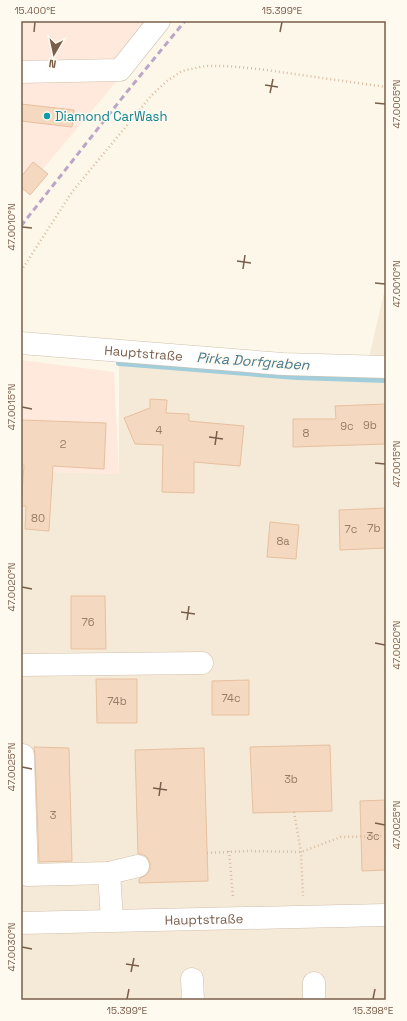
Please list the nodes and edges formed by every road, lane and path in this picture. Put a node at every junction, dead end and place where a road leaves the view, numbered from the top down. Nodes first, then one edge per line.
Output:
1 (159, 21) edge
2 (21, 72) edge
3 (386, 88) edge
4 (21, 271) edge
5 (21, 343) edge
6 (386, 367) edge
7 (202, 663) dead end
8 (21, 665) edge
9 (22, 755) dead end
10 (294, 812) dead end
11 (386, 836) edge
12 (229, 852) junction
13 (301, 852) junction
14 (207, 853) dead end
15 (138, 866) dead end
16 (109, 873) junction
17 (386, 915) edge
18 (304, 916) junction
19 (235, 918) junction
20 (112, 920) junction
21 (21, 923) edge

1 - 2 street
3 - 4 path
5 - 6 street, Hauptstraße
7 - 8 street
9 - 16 street
10 - 13 path
11 - 13 path
12 - 13 path
12 - 14 path
12 - 19 path
13 - 18 path
15 - 16 street
16 - 20 street
17 - 18 street, Hauptstraße
18 - 19 street, Hauptstraße
19 - 20 street, Hauptstraße
20 - 21 street, Hauptstraße

